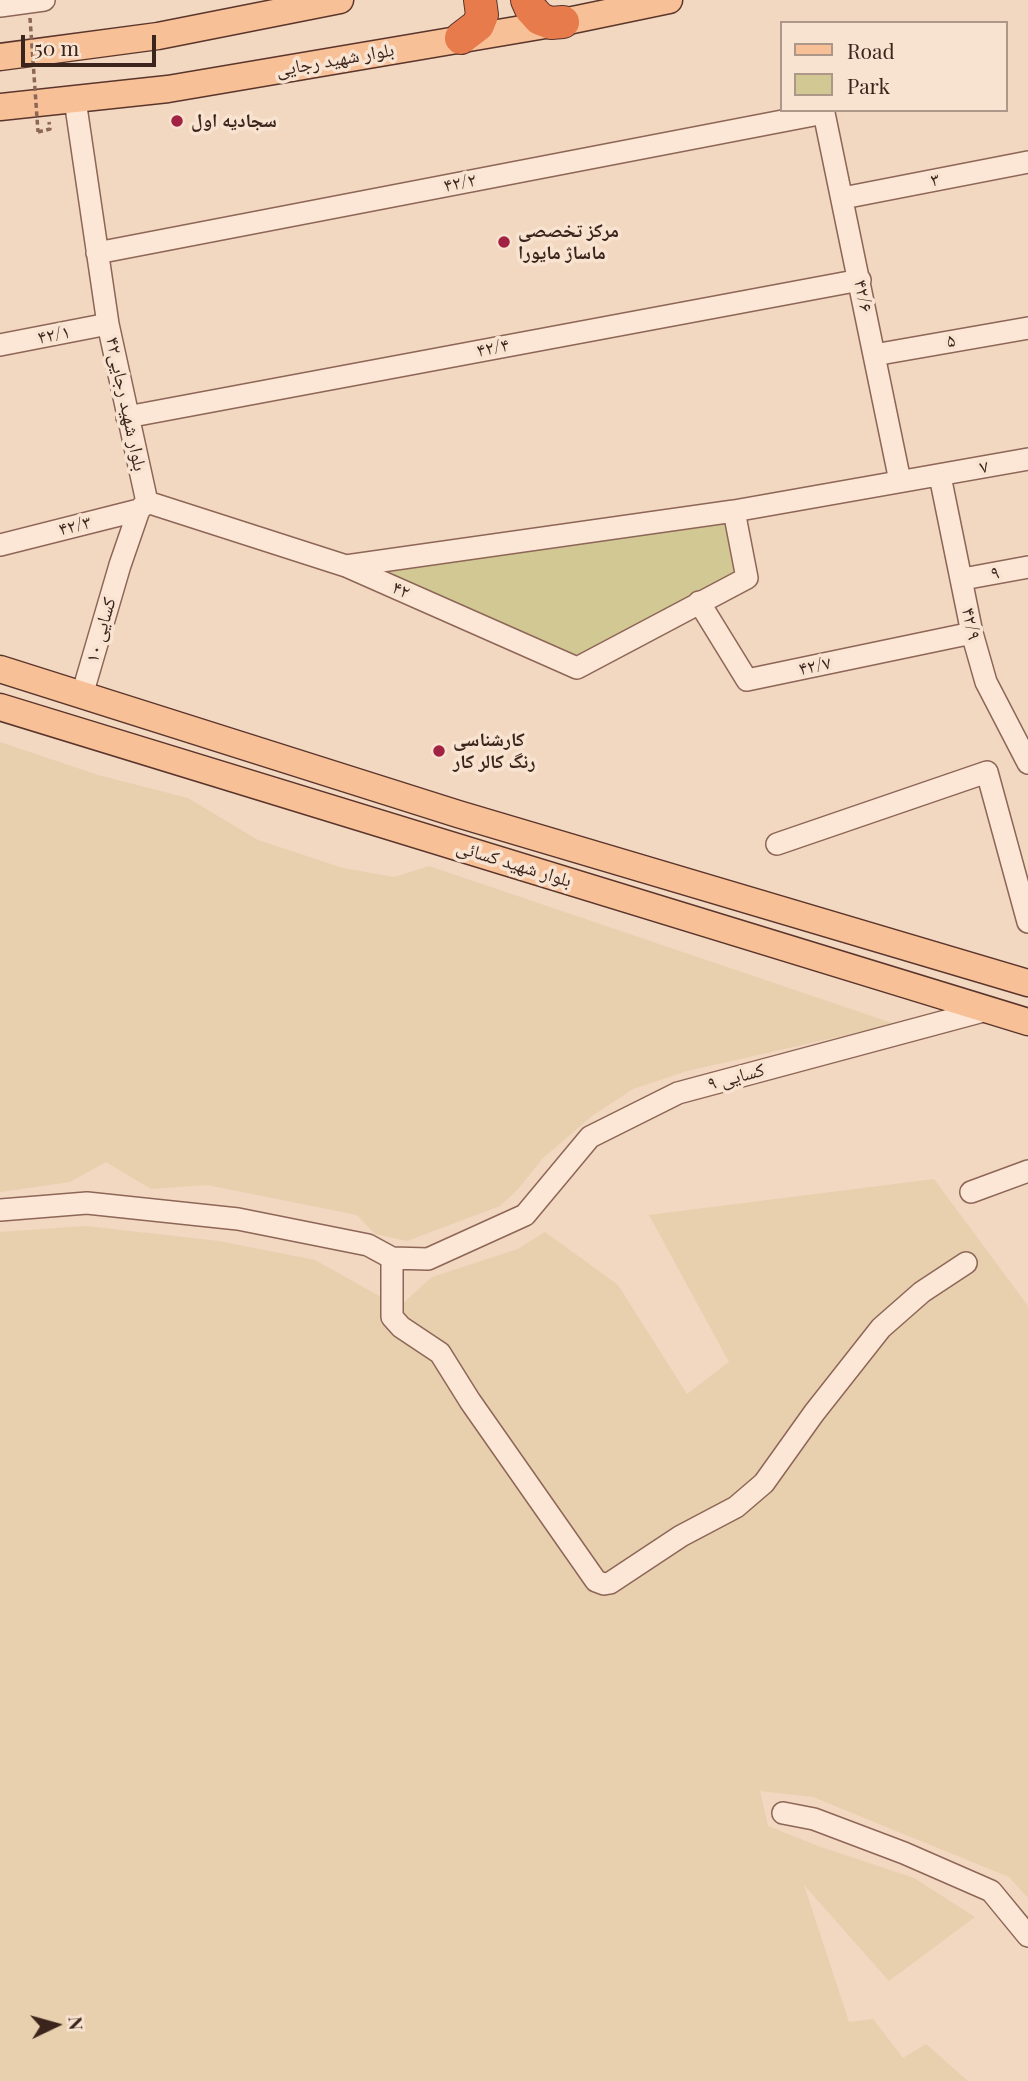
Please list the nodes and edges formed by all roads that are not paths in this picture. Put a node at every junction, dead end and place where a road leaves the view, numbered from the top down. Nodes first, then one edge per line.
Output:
1 (44, 0) edge
2 (340, 0) edge
3 (481, 0) edge
4 (527, 0) edge
5 (669, 0) edge
6 (0, 6) edge
7 (563, 22) junction
8 (461, 38) junction
9 (0, 57) edge
10 (75, 100) junction
11 (0, 107) edge
12 (824, 113) joint
13 (1028, 162) edge
14 (843, 198) junction
15 (97, 253) junction
16 (860, 280) junction
17 (108, 324) junction
18 (1028, 328) edge
19 (0, 345) edge
20 (874, 355) junction
21 (127, 416) junction
22 (1028, 459) edge
23 (940, 475) junction
24 (900, 481) junction
25 (143, 506) junction
26 (734, 511) junction
27 (0, 545) edge
28 (346, 566) junction
29 (1028, 567) edge
30 (963, 579) junction
31 (699, 602) junction
32 (972, 633) junction
33 (0, 669) edge
34 (82, 695) junction
35 (0, 707) edge
36 (1028, 763) edge
37 (458, 814) junction
38 (449, 844) junction
39 (777, 844) dead end
40 (1028, 922) edge
41 (1028, 983) edge
42 (987, 1010) junction
43 (1028, 1022) edge
44 (1028, 1171) edge
45 (971, 1192) dead end
46 (0, 1210) edge
47 (392, 1258) junction
48 (966, 1263) dead end
49 (783, 1813) dead end
50 (1028, 1936) edge

1 - 6 street
2 - 9 main road
3 - 8 highway
4 - 7 highway
5 - 7 main road, بلوار شهید رجایی
7 - 8 main road, بلوار شهید رجایی
8 - 10 main road, بلوار شهید رجایی
10 - 11 main road, بلوار شهید رجایی
10 - 15 street, بلوار شهید رجایی۴۲
12 - 14 street, ۴۲/۶
12 - 15 street, ۴۲/۲
13 - 14 street, ۳
14 - 16 street, ۴۲/۶
15 - 17 street, بلوار شهید رجایی۴۲
16 - 20 street, ۴۲/۶
16 - 21 street, ۴۲/۴
17 - 19 street, ۴۲/۱
17 - 21 street, بلوار شهید رجایی۴۲
18 - 20 street, ۵
20 - 24 street, ۴۲/۶
21 - 25 street, بلوار شهید رجایی۴۲
22 - 23 street, ۷
23 - 24 street, ۴۲
23 - 30 street, ۴۲/۹
24 - 26 street, ۴۲
25 - 27 street, ۴۲/۳
25 - 28 street
25 - 34 street, ۱۰ کسایی
26 - 28 street, ۴۲
26 - 31 street, ۴۲
28 - 31 street, ۴۲
29 - 30 street, ۹
30 - 32 street, ۴۲/۹
31 - 32 street, ۴۲/۷
32 - 36 street, ۴۲/۹
33 - 34 main road, بلوار شهید کسائی
34 - 37 main road, بلوار شهید کسائی
35 - 38 main road, بلوار شهید کسائی
37 - 38 main road
37 - 41 main road, بلوار شهید کسائی
38 - 42 main road, بلوار شهید کسائی
39 - 40 street
42 - 43 main road, بلوار شهید کسائی
42 - 47 street, ۹ کسایی
44 - 45 street
46 - 47 street
47 - 48 street
49 - 50 street

